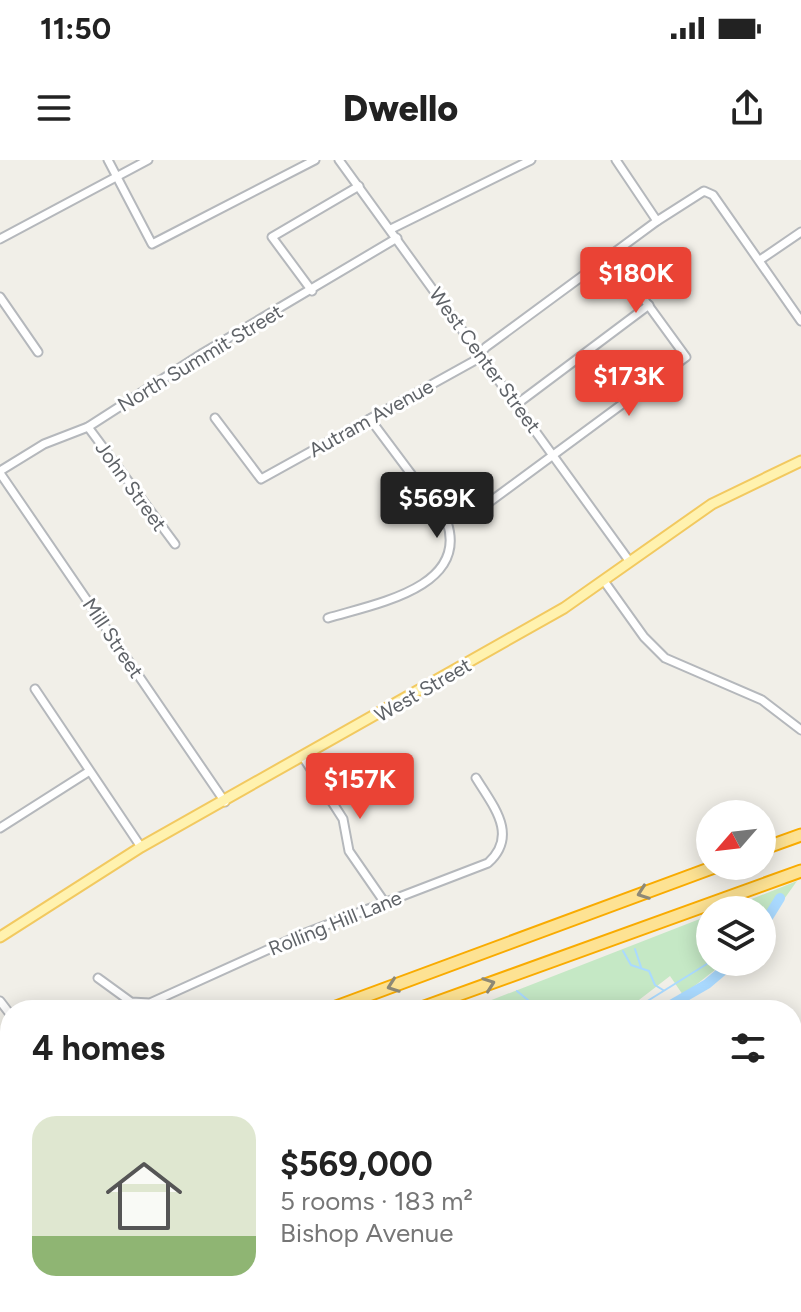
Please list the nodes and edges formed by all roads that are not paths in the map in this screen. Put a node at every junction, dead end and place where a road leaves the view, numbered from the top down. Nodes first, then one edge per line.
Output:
1 (108, 160) edge
2 (148, 160) edge
3 (315, 160) edge
4 (339, 160) edge
5 (531, 160) edge
6 (616, 160) edge
7 (116, 176) junction
8 (359, 186) junction
9 (657, 221) junction
10 (391, 229) junction
11 (801, 232) edge
12 (397, 238) junction
13 (0, 239) edge
14 (611, 254) junction
15 (760, 260) junction
16 (312, 291) junction
17 (0, 297) edge
18 (649, 305) junction
19 (801, 321) edge
20 (38, 352) dead end
21 (479, 353) junction
22 (517, 404) junction
23 (215, 418) dead end
24 (370, 419) junction
25 (88, 427) junction
26 (554, 455) junction
27 (801, 461) edge
28 (0, 472) edge
29 (480, 509) dead end
30 (175, 544) dead end
31 (630, 562) junction
32 (604, 581) junction
33 (328, 618) dead end
34 (35, 689) dead end
35 (801, 730) edge
36 (303, 757) junction
37 (88, 772) junction
38 (476, 778) dead end
39 (225, 802) junction
40 (0, 828) edge
41 (801, 835) edge
42 (776, 844) edge
43 (141, 847) junction
44 (801, 871) edge
45 (696, 874) edge
46 (385, 903) junction
47 (0, 937) edge
48 (98, 978) dead end
49 (128, 1000) edge
50 (157, 1000) edge
51 (355, 1000) edge
52 (444, 1000) edge

1 - 7 street
2 - 7 street
3 - 7 street
4 - 8 street, West Center Street
5 - 10 street
6 - 9 street
7 - 13 street
8 - 10 street, West Center Street
8 - 16 street
9 - 14 street, Autram Avenue
9 - 15 street, Autram Avenue
10 - 12 street, West Center Street
11 - 15 street
12 - 16 street, North Summit Street
12 - 21 street, West Center Street
14 - 18 street
14 - 21 street, Autram Avenue
15 - 19 street
16 - 25 street, North Summit Street
17 - 20 street
18 - 22 street
18 - 26 street
21 - 22 street, West Center Street
21 - 24 street, Autram Avenue
22 - 26 street, West Center Street
23 - 24 street, Autram Avenue
24 - 33 street
25 - 28 street, North Summit Street
25 - 30 street, John Street
26 - 29 street
26 - 31 street, West Center Street
27 - 31 main road, West Street
28 - 39 street, Mill Street
31 - 32 main road, West Street
32 - 35 street
32 - 36 main road, West Street
34 - 37 street
36 - 39 main road, West Street
36 - 46 street
37 - 40 street
37 - 43 street
38 - 46 street, Rolling Hill Lane
39 - 43 main road, West Street
41 - 42 highway
43 - 47 main road, West Street
52 -> 44 highway
45 -> 51 highway
46 - 50 street, Rolling Hill Lane
48 - 49 street, Rolling Hill Lane

